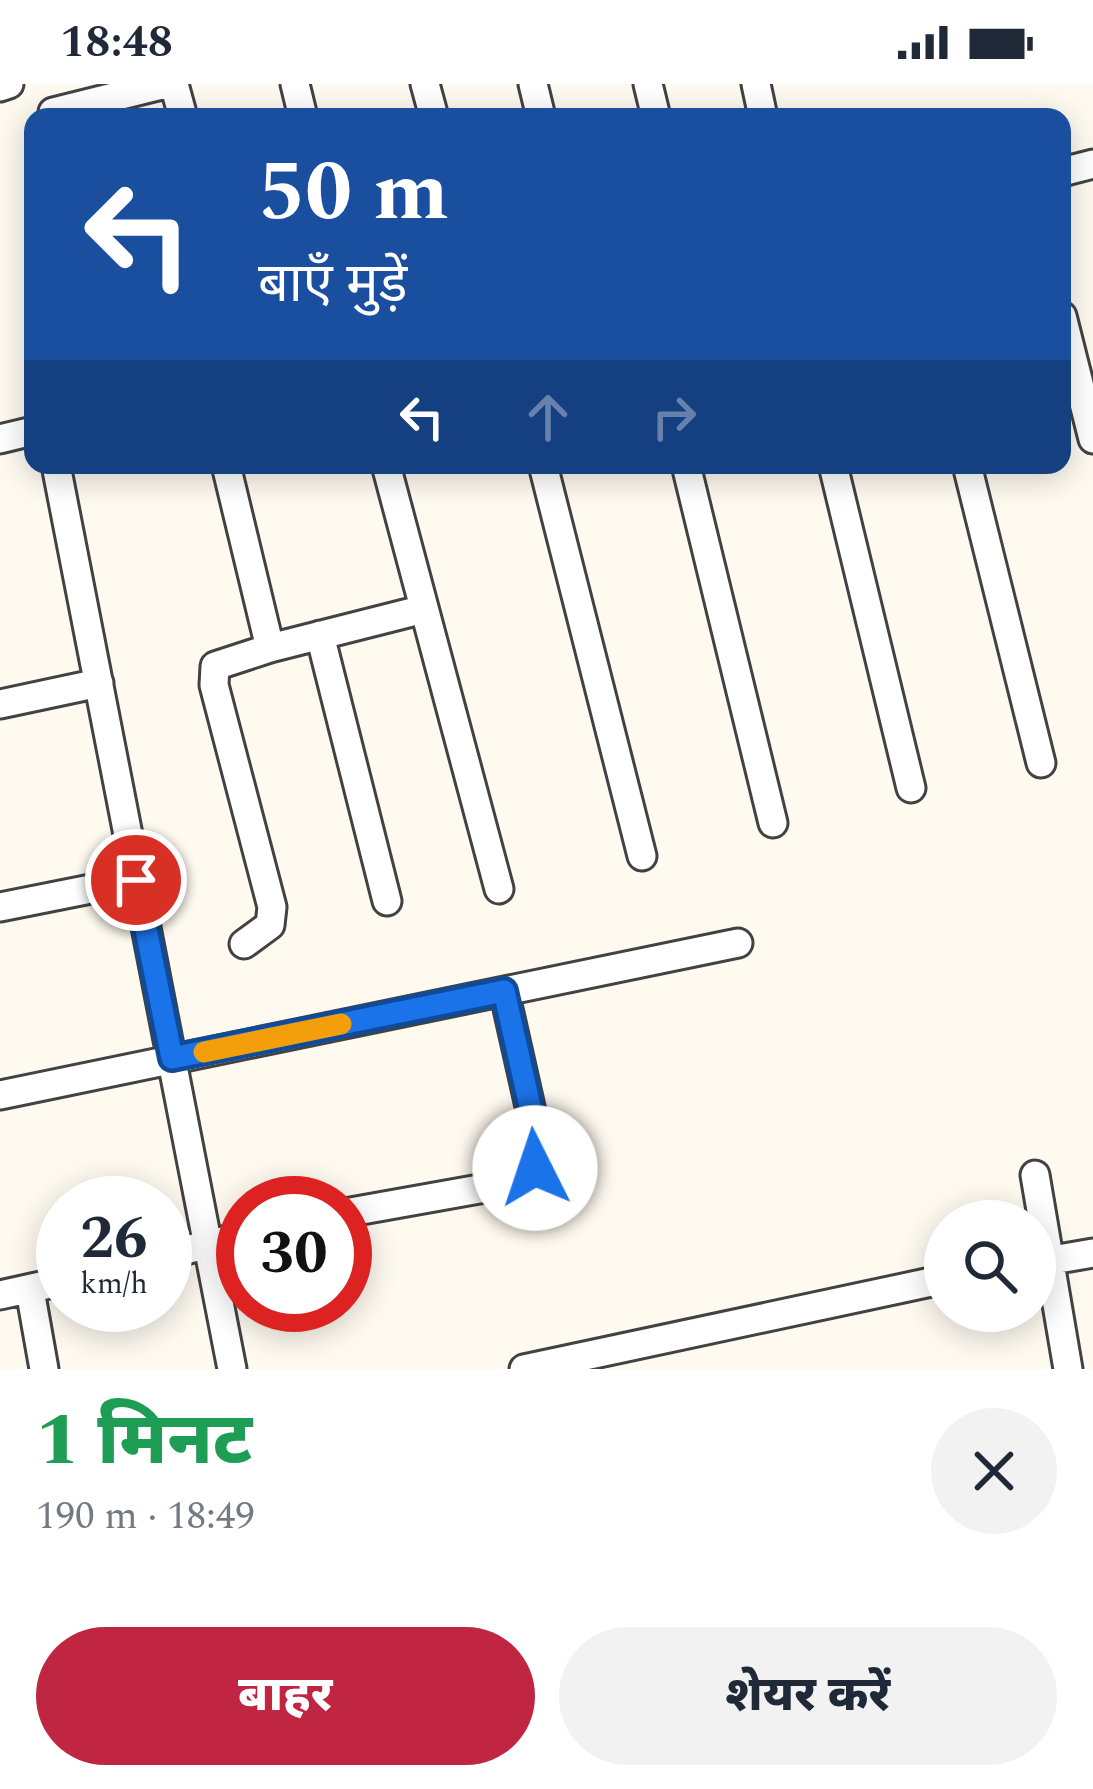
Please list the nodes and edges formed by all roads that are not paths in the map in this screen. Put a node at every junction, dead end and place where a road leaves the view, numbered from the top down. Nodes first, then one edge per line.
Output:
1 (9, 84) edge
2 (170, 84) edge
3 (0, 87) edge
4 (80, 108) edge
5 (1071, 352) edge
6 (1093, 439) edge
7 (58, 474) edge
8 (228, 474) edge
9 (388, 474) edge
10 (545, 474) edge
11 (688, 474) edge
12 (835, 474) edge
13 (969, 474) edge
14 (424, 609) junction
15 (320, 635) junction
16 (270, 647) junction
17 (99, 683) junction
18 (0, 704) edge
19 (1040, 763) dead end
20 (911, 788) dead end
21 (772, 823) dead end
22 (643, 856) dead end
23 (136, 880) junction
24 (499, 889) dead end
25 (387, 901) dead end
26 (0, 907) edge
27 (739, 943) dead end
28 (244, 944) dead end
29 (504, 991) junction
30 (172, 1058) junction
31 (0, 1095) edge
32 (1035, 1175) dead end
33 (1037, 1200) edge
34 (372, 1209) edge
35 (216, 1242) edge
36 (209, 1244) junction
37 (192, 1248) edge
38 (1093, 1253) edge
39 (1056, 1259) edge
40 (924, 1283) edge
41 (36, 1287) edge
42 (29, 1289) junction
43 (0, 1295) edge
44 (1056, 1317) edge
45 (44, 1369) edge
46 (232, 1369) edge
47 (524, 1369) edge
48 (1068, 1369) edge

1 - 3 street
2 - 4 street
5 - 6 street
7 - 17 street
8 - 16 street
9 - 14 street
10 - 22 street
11 - 21 street
12 - 20 street
13 - 19 street
14 - 15 street
14 - 24 street
15 - 16 street
15 - 25 street
16 - 28 street
17 - 18 street
17 - 23 street
23 - 26 street
23 - 30 street
27 - 29 street
29 - 30 street
29 - 34 street
30 - 31 street
30 - 36 street
32 - 33 street
35 - 36 street
36 - 37 street
36 - 46 street
38 - 39 street
40 - 47 street
41 - 42 street
42 - 43 street
42 - 45 street
44 - 48 street

